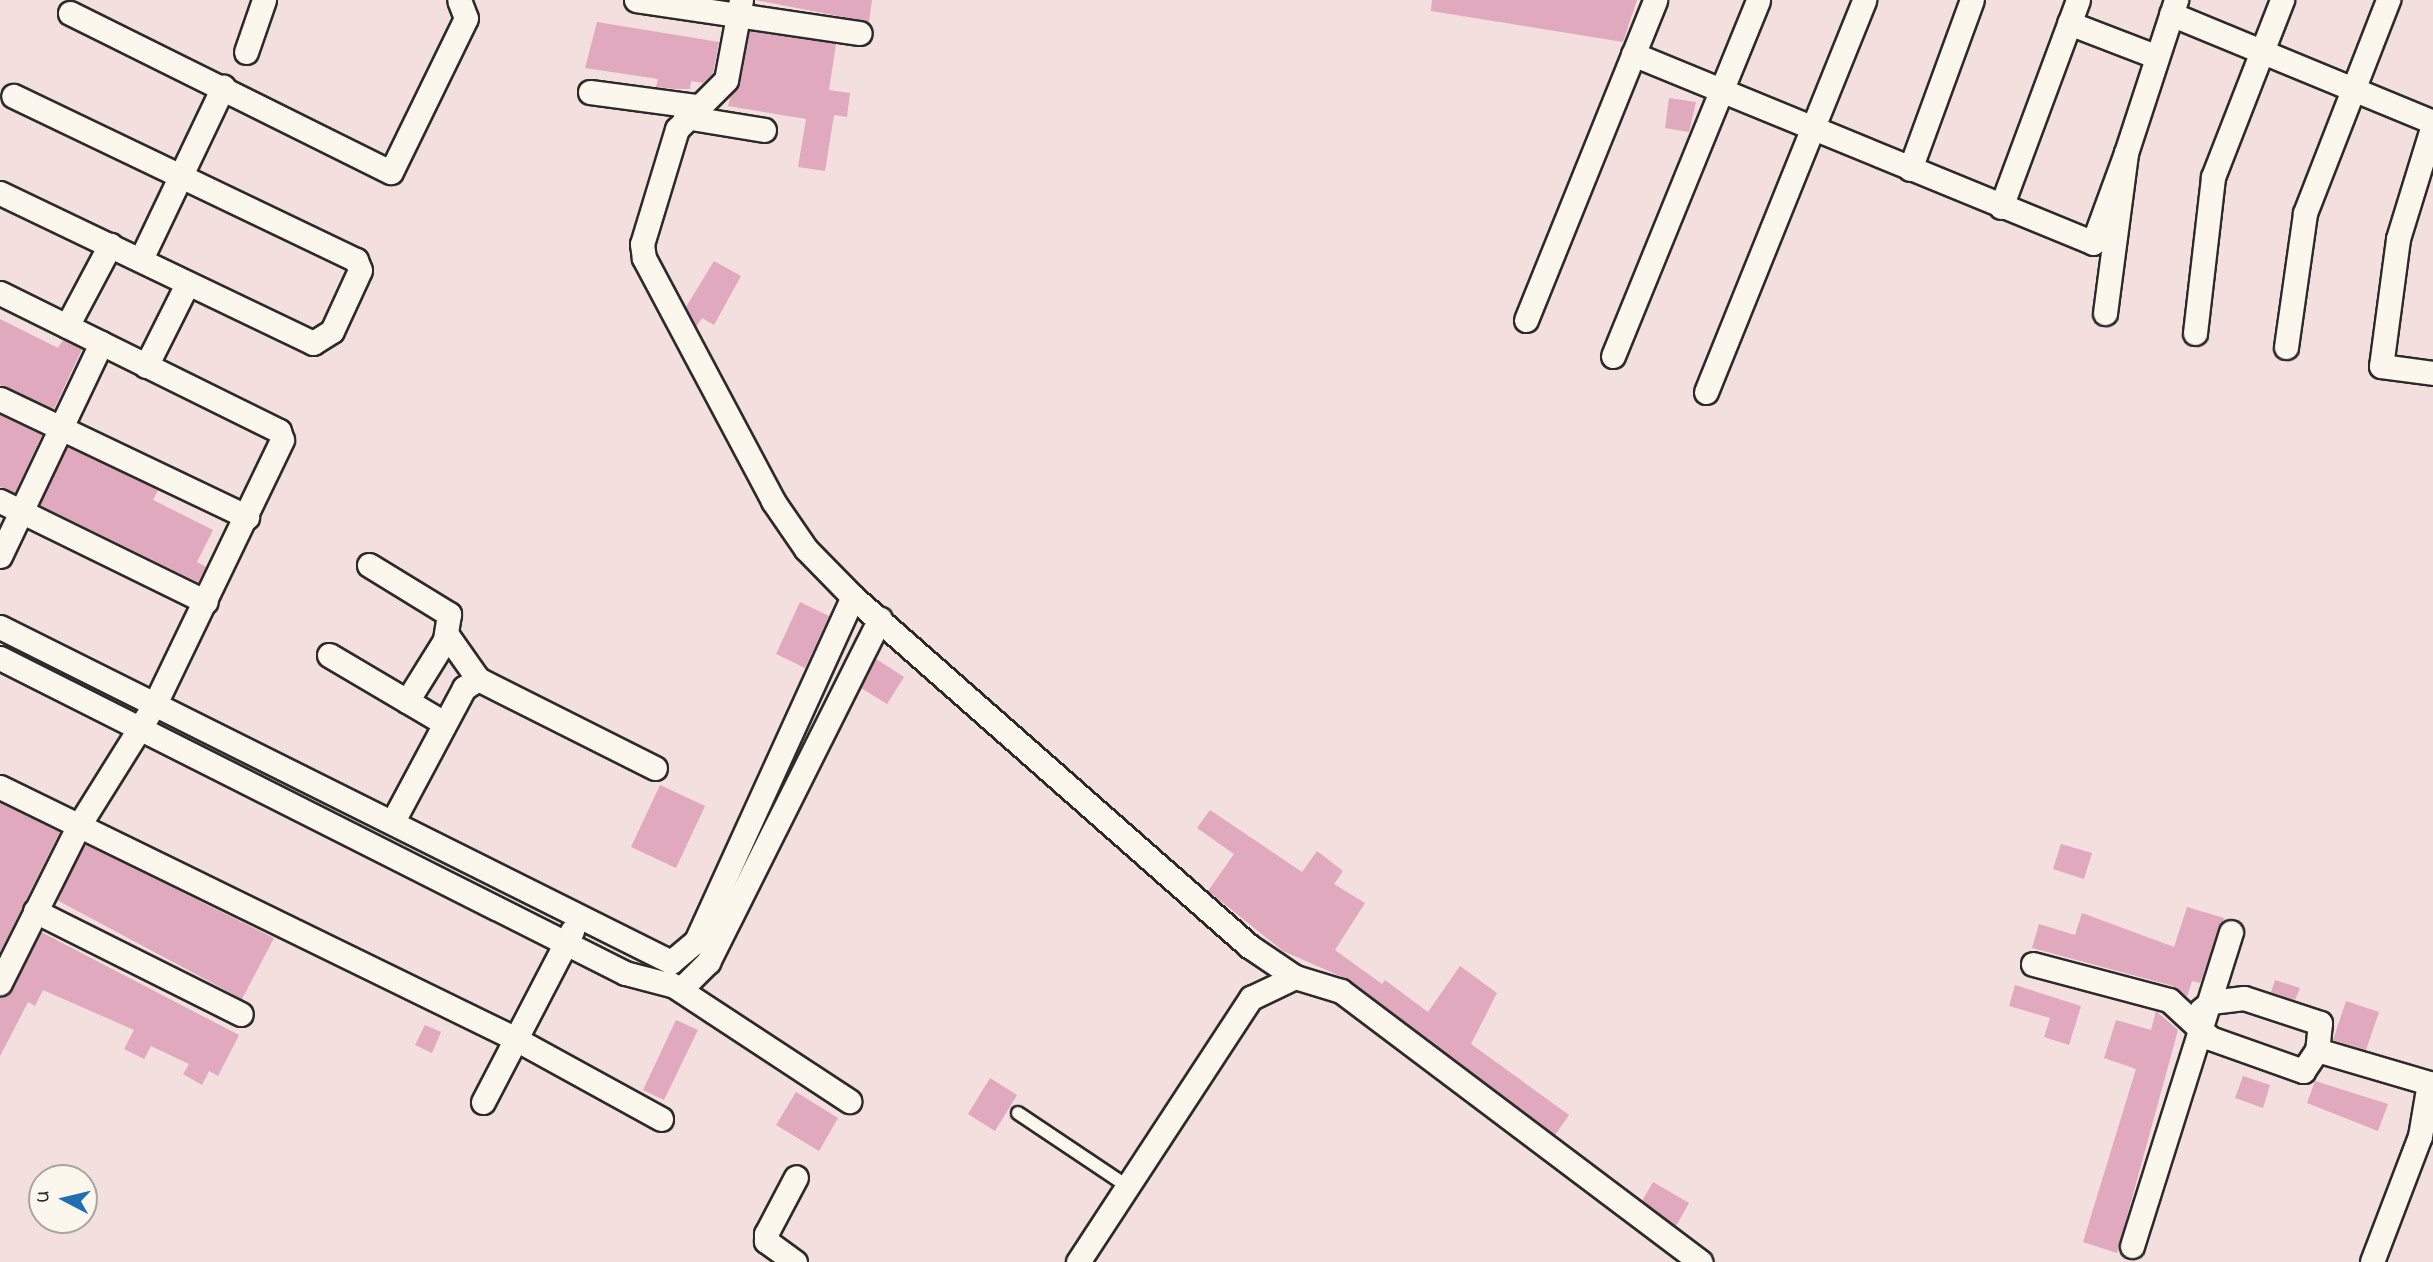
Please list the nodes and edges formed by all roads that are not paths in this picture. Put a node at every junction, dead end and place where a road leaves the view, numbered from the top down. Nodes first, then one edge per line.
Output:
1 (264, 0) edge
2 (459, 0) edge
3 (636, 0) edge
4 (1655, 0) edge
5 (1758, 0) edge
6 (1864, 0) edge
7 (1972, 0) edge
8 (2078, 0) edge
9 (2282, 0) edge
10 (2388, 0) edge
11 (740, 7) edge
12 (2174, 7) edge
13 (70, 13) dead end
14 (2069, 23) junction
15 (860, 33) dead end
16 (246, 52) dead end
17 (1633, 54) junction
18 (2262, 55) junction
19 (2155, 56) junction
20 (223, 88) junction
21 (1721, 90) junction
22 (590, 92) dead end
23 (2352, 92) junction
24 (13, 96) dead end
25 (690, 111) junction
26 (2433, 124) edge
27 (1813, 127) junction
28 (764, 130) dead end
29 (2126, 153) junction
30 (1910, 169) junction
31 (183, 176) junction
32 (0, 192) edge
33 (2001, 208) junction
34 (110, 244) junction
35 (141, 259) junction
36 (187, 284) junction
37 (0, 293) edge
38 (2105, 313) dead end
39 (1526, 320) dead end
40 (67, 326) junction
41 (2195, 333) dead end
42 (102, 343) junction
43 (2286, 347) dead end
44 (1613, 356) dead end
45 (146, 366) junction
46 (2433, 373) edge
47 (1706, 392) dead end
48 (0, 399) edge
49 (60, 429) junction
50 (0, 501) edge
51 (22, 512) junction
52 (247, 517) junction
53 (0, 556) edge
54 (369, 565) dead end
55 (853, 597) junction
56 (206, 602) junction
57 (880, 619) junction
58 (0, 626) edge
59 (447, 635) junction
60 (329, 655) dead end
61 (0, 658) edge
62 (478, 679) junction
63 (407, 701) junction
64 (156, 702) junction
65 (444, 723) junction
66 (141, 726) junction
67 (655, 768) dead end
68 (0, 786) edge
69 (393, 821) junction
70 (79, 825) junction
71 (738, 844) junction
72 (759, 859) junction
73 (35, 911) junction
74 (580, 916) junction
75 (2231, 932) dead end
76 (566, 943) junction
77 (671, 962) junction
78 (2033, 964) dead end
79 (1295, 977) junction
80 (0, 984) edge
81 (671, 988) junction
82 (2211, 1002) junction
83 (241, 1014) dead end
84 (2198, 1023) junction
85 (512, 1037) junction
86 (2317, 1049) junction
87 (849, 1101) dead end
88 (483, 1102) dead end
89 (1018, 1113) dead end
90 (661, 1119) dead end
91 (796, 1177) dead end
92 (1130, 1188) junction
93 (2132, 1246) dead end
94 (795, 1262) edge
95 (1079, 1262) edge
96 (1700, 1262) edge
97 (2372, 1262) edge

1 - 16 street
2 - 20 street
3 - 11 street
4 - 17 street
5 - 21 street
6 - 27 street
7 - 30 street
8 - 14 street
9 - 18 street
10 - 23 street
11 - 15 street
11 - 25 street
12 - 18 street
12 - 19 street
13 - 20 street
14 - 19 street
14 - 33 street
17 - 21 street
17 - 39 street
18 - 23 street
18 - 41 street
19 - 29 street
20 - 31 street
21 - 27 street
21 - 44 street
22 - 25 street
23 - 26 street
23 - 43 street
24 - 31 street
25 - 28 street
25 - 55 street
26 - 46 street
27 - 30 street
27 - 47 street
29 - 33 street
29 - 38 street
30 - 33 street
31 - 35 street
31 - 36 street
32 - 34 street
34 - 35 street
34 - 40 street
35 - 36 street
36 - 45 street
37 - 40 street
40 - 42 street
42 - 45 street
42 - 49 street
45 - 52 street
48 - 49 street
49 - 51 street
49 - 52 street
50 - 51 street
51 - 53 street
51 - 56 street
52 - 56 street
54 - 59 street
55 - 57 street
55 - 71 street
56 - 64 street
57 - 72 street
57 - 79 street
58 - 64 street
59 - 62 street
59 - 63 street
60 - 63 street
61 - 66 street
62 - 65 street
62 - 67 street
63 - 65 street
64 - 66 street
64 - 69 street
65 - 69 street
66 - 70 street
66 - 76 street
68 - 70 street
69 - 74 street
70 - 73 street
70 - 85 street
71 - 72 street
71 - 77 street
72 - 81 street
73 - 80 street
73 - 83 street
74 - 76 street
74 - 77 street
75 - 82 street
76 - 81 street
76 - 85 street
77 - 81 street
78 - 84 street
79 - 92 street
79 - 96 street
81 - 87 street
82 - 84 street
82 - 86 street
84 - 86 street
84 - 93 street
85 - 88 street
85 - 90 street
86 - 97 street
89 - 92 lane
91 - 94 street
92 - 95 street

